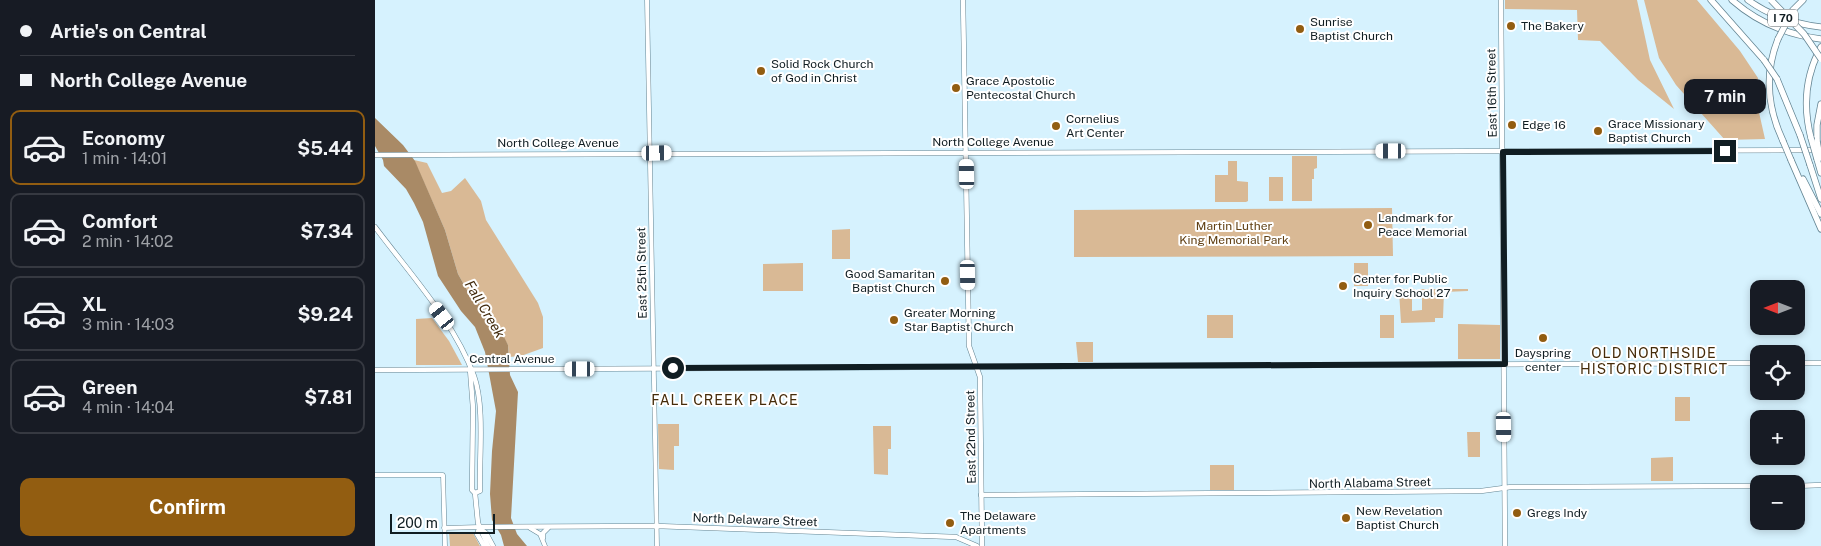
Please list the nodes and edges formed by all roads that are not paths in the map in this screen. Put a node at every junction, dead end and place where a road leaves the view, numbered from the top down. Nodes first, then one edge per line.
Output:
1 (647, 0) edge
2 (963, 0) edge
3 (1501, 0) edge
4 (1711, 0) edge
5 (1732, 0) edge
6 (1748, 0) edge
7 (1771, 0) edge
8 (1803, 0) edge
9 (1821, 27) edge
10 (1821, 38) edge
11 (1820, 48) edge
12 (1821, 59) edge
13 (1821, 104) edge
14 (1814, 140) junction
15 (1821, 150) edge
16 (966, 152) junction
17 (1503, 152) junction
18 (650, 153) junction
19 (375, 154) edge
20 (1791, 160) junction
21 (1820, 160) edge
22 (1821, 173) edge
23 (1821, 199) edge
24 (1821, 214) edge
25 (375, 227) edge
26 (1821, 229) edge
27 (1750, 363) edge
28 (1805, 363) edge
29 (1821, 363) edge
30 (1505, 364) junction
31 (976, 366) junction
32 (469, 369) junction
33 (654, 369) junction
34 (375, 370) edge
35 (375, 476) edge
36 (1821, 485) edge
37 (1750, 486) edge
38 (1805, 486) edge
39 (1505, 488) junction
40 (981, 495) junction
41 (657, 526) junction
42 (549, 527) junction
43 (444, 528) junction
44 (479, 528) junction
45 (529, 528) junction
46 (543, 538) junction
47 (445, 546) edge
48 (484, 546) edge
49 (488, 546) edge
50 (493, 546) edge
51 (545, 546) edge
52 (657, 546) edge
53 (977, 546) edge
54 (982, 546) edge
55 (1505, 546) edge

1 - 18 street, East 25th Street
2 - 16 main road, East 22nd Street
3 - 17 main road, East 16th Street
4 - 23 highway, bridge
5 - 10 highway
6 - 9 highway, I 70
7 - 12 highway, bridge
8 - 20 highway, bridge
11 - 14 highway
13 - 14 highway
14 - 21 highway, bridge
15 - 17 main road, North College Avenue
16 - 17 main road, North College Avenue
16 - 18 main road, North College Avenue
16 - 31 main road, East 22nd Street
17 - 30 main road, East 16th Street
18 - 19 main road, North College Avenue
18 - 33 street, East 25th Street
20 - 24 highway
20 - 26 highway
21 - 22 highway
25 - 32 main road
27 - 30 main road, Central Avenue
28 - 29 main road
30 - 31 main road, Central Avenue
30 - 39 main road, East 16th Street
31 - 33 main road, Central Avenue
31 - 40 main road, East 22nd Street
32 - 33 main road, Central Avenue
32 - 34 main road, Central Avenue
32 - 44 main road
33 - 41 street, East 25th Street
35 - 43 street
36 - 38 main road
37 - 39 main road, North Alabama Street
39 - 40 main road, North Alabama Street
39 - 55 main road, East 16th Street
40 - 54 main road, East 22nd Street
41 - 42 main road, North Delaware Street
41 - 52 street, East 25th Street
41 - 53 main road, North Delaware Street
42 - 45 main road, North Delaware Street
42 - 46 main road
43 - 44 street, North Delaware Street
43 - 47 street
44 - 45 main road, North Delaware Street
44 - 48 main road
44 - 49 main road
44 - 50 main road
45 - 46 street
46 - 51 street

